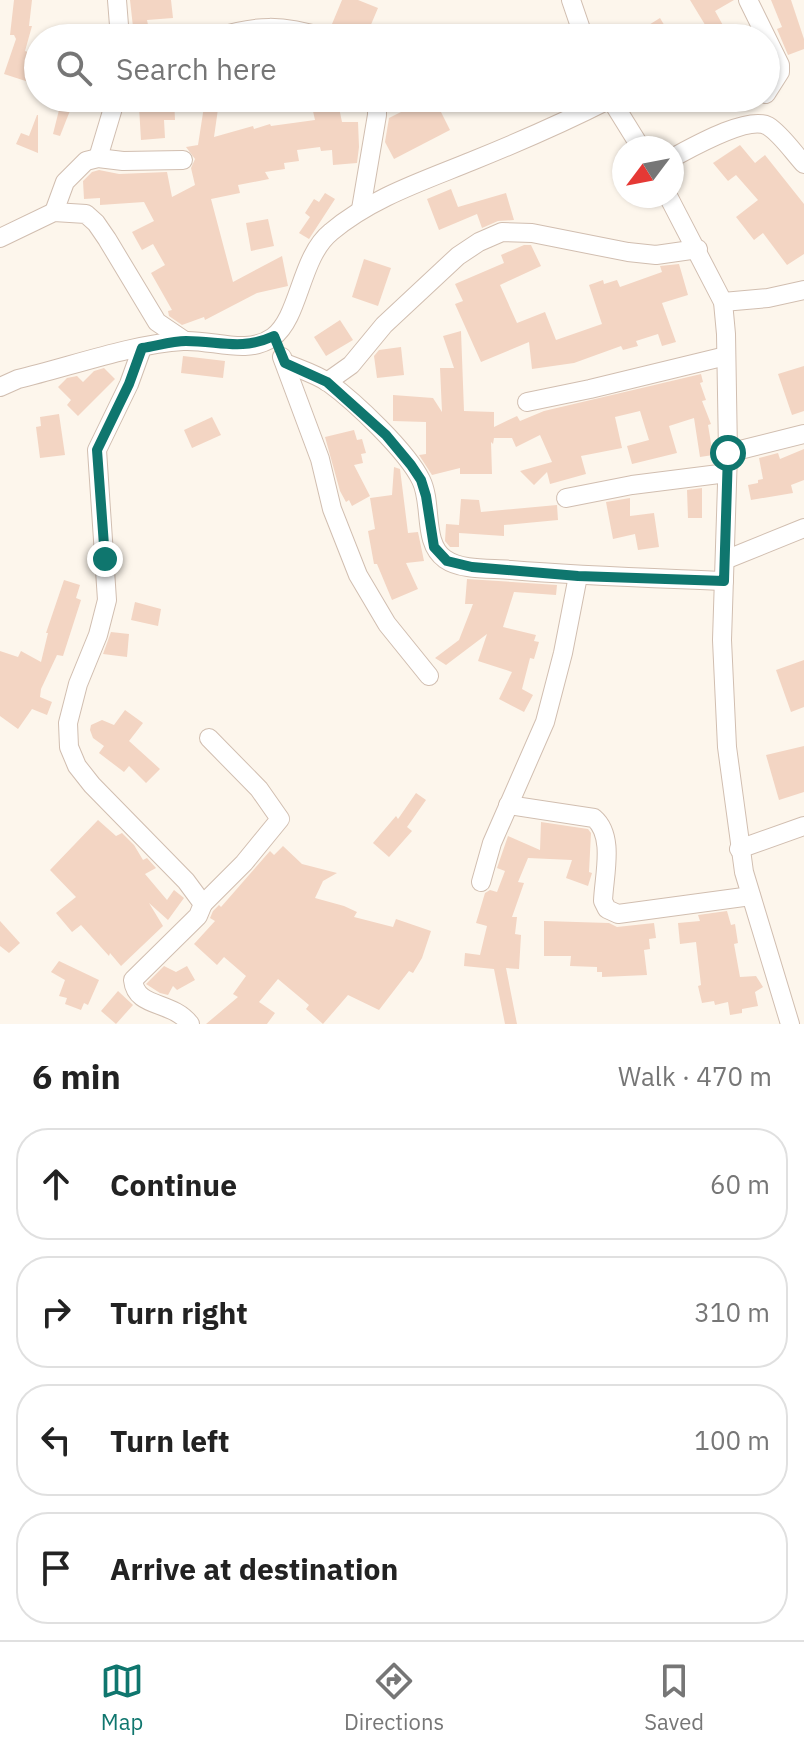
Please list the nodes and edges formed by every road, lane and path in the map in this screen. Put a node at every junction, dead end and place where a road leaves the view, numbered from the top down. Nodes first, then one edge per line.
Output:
1 (117, 0) edge
2 (571, 0) edge
3 (748, 0) edge
4 (119, 24) edge
5 (579, 24) edge
6 (760, 24) edge
7 (112, 112) edge
8 (377, 112) edge
9 (583, 112) edge
10 (619, 112) edge
11 (759, 112) edge
12 (755, 123) junction
13 (634, 136) edge
14 (684, 152) edge
15 (98, 158) junction
16 (183, 160) dead end
17 (804, 164) edge
18 (675, 208) edge
19 (361, 209) junction
20 (54, 212) junction
21 (0, 238) edge
22 (698, 249) junction
23 (804, 290) edge
24 (723, 302) junction
25 (274, 336) junction
26 (185, 341) junction
27 (142, 348) junction
28 (726, 356) junction
29 (285, 363) junction
30 (327, 382) junction
31 (0, 387) edge
32 (527, 402) dead end
33 (804, 434) edge
34 (728, 453) junction
35 (727, 473) junction
36 (566, 498) dead end
37 (804, 528) edge
38 (725, 560) junction
39 (578, 576) junction
40 (724, 581) junction
41 (429, 676) dead end
42 (209, 738) dead end
43 (508, 805) junction
44 (804, 826) edge
45 (739, 849) junction
46 (481, 882) dead end
47 (751, 896) junction
48 (203, 904) junction
49 (190, 1024) edge
50 (790, 1024) edge

1 - 4 street
2 - 5 street
3 - 6 street
7 - 15 street
8 - 19 street
9 - 19 street
10 - 13 street
11 - 12 street
12 - 14 street
12 - 17 street
15 - 16 street
15 - 20 street
18 - 22 street
19 - 25 street
20 - 21 street
20 - 26 street
22 - 24 street
22 - 30 street
23 - 24 street
24 - 28 street
25 - 26 street
25 - 29 street
26 - 27 street
27 - 31 street
27 - 48 street
28 - 32 street
28 - 34 street
29 - 30 street
29 - 41 street
30 - 39 street
33 - 34 street
34 - 35 street
35 - 36 street
35 - 38 street
37 - 38 street
38 - 40 street
39 - 40 street
39 - 43 street
40 - 45 street
42 - 48 street
43 - 46 street
43 - 47 street
44 - 45 street
45 - 47 street
47 - 50 street
48 - 49 street

